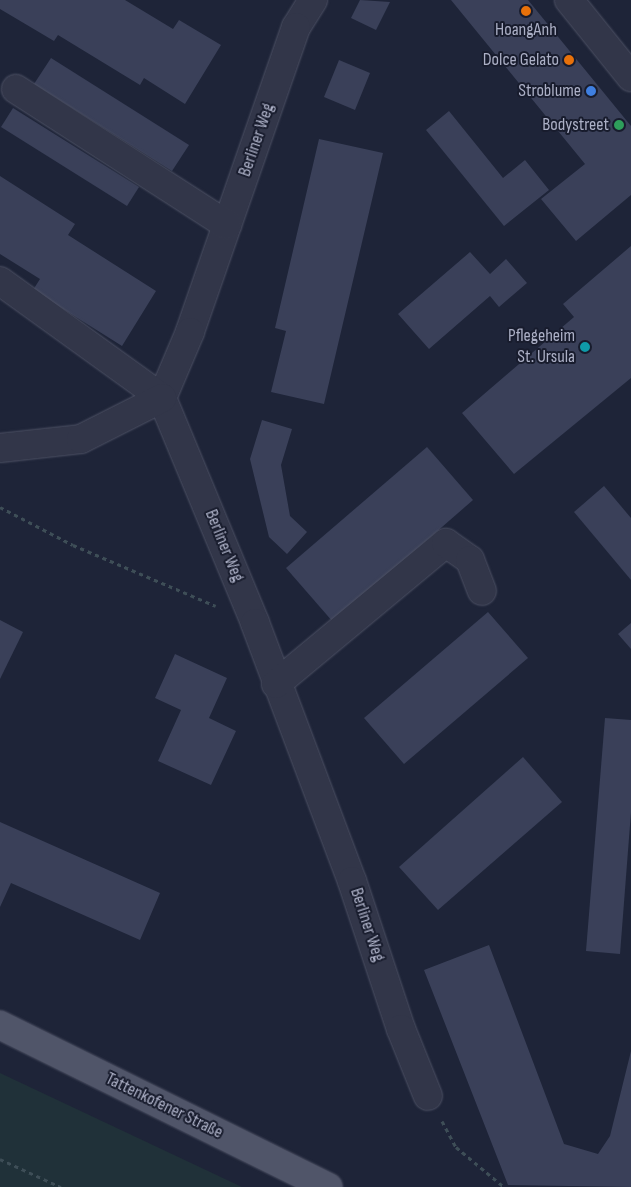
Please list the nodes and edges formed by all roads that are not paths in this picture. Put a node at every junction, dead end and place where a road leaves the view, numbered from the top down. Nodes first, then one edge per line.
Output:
1 (569, 0) edge
2 (311, 1) edge
3 (631, 77) edge
4 (16, 89) dead end
5 (227, 225) junction
6 (0, 281) edge
7 (162, 398) junction
8 (0, 448) edge
9 (482, 591) dead end
10 (276, 684) junction
11 (0, 1025) edge
12 (428, 1096) road end
13 (328, 1187) edge

1 - 3 street
2 - 5 street, Berliner Weg
4 - 5 street
5 - 7 street, Berliner Weg
6 - 7 street
7 - 8 street
7 - 10 street, Berliner Weg
9 - 10 street
10 - 12 street, Berliner Weg
11 - 13 main road, Tattenkofener Straße

